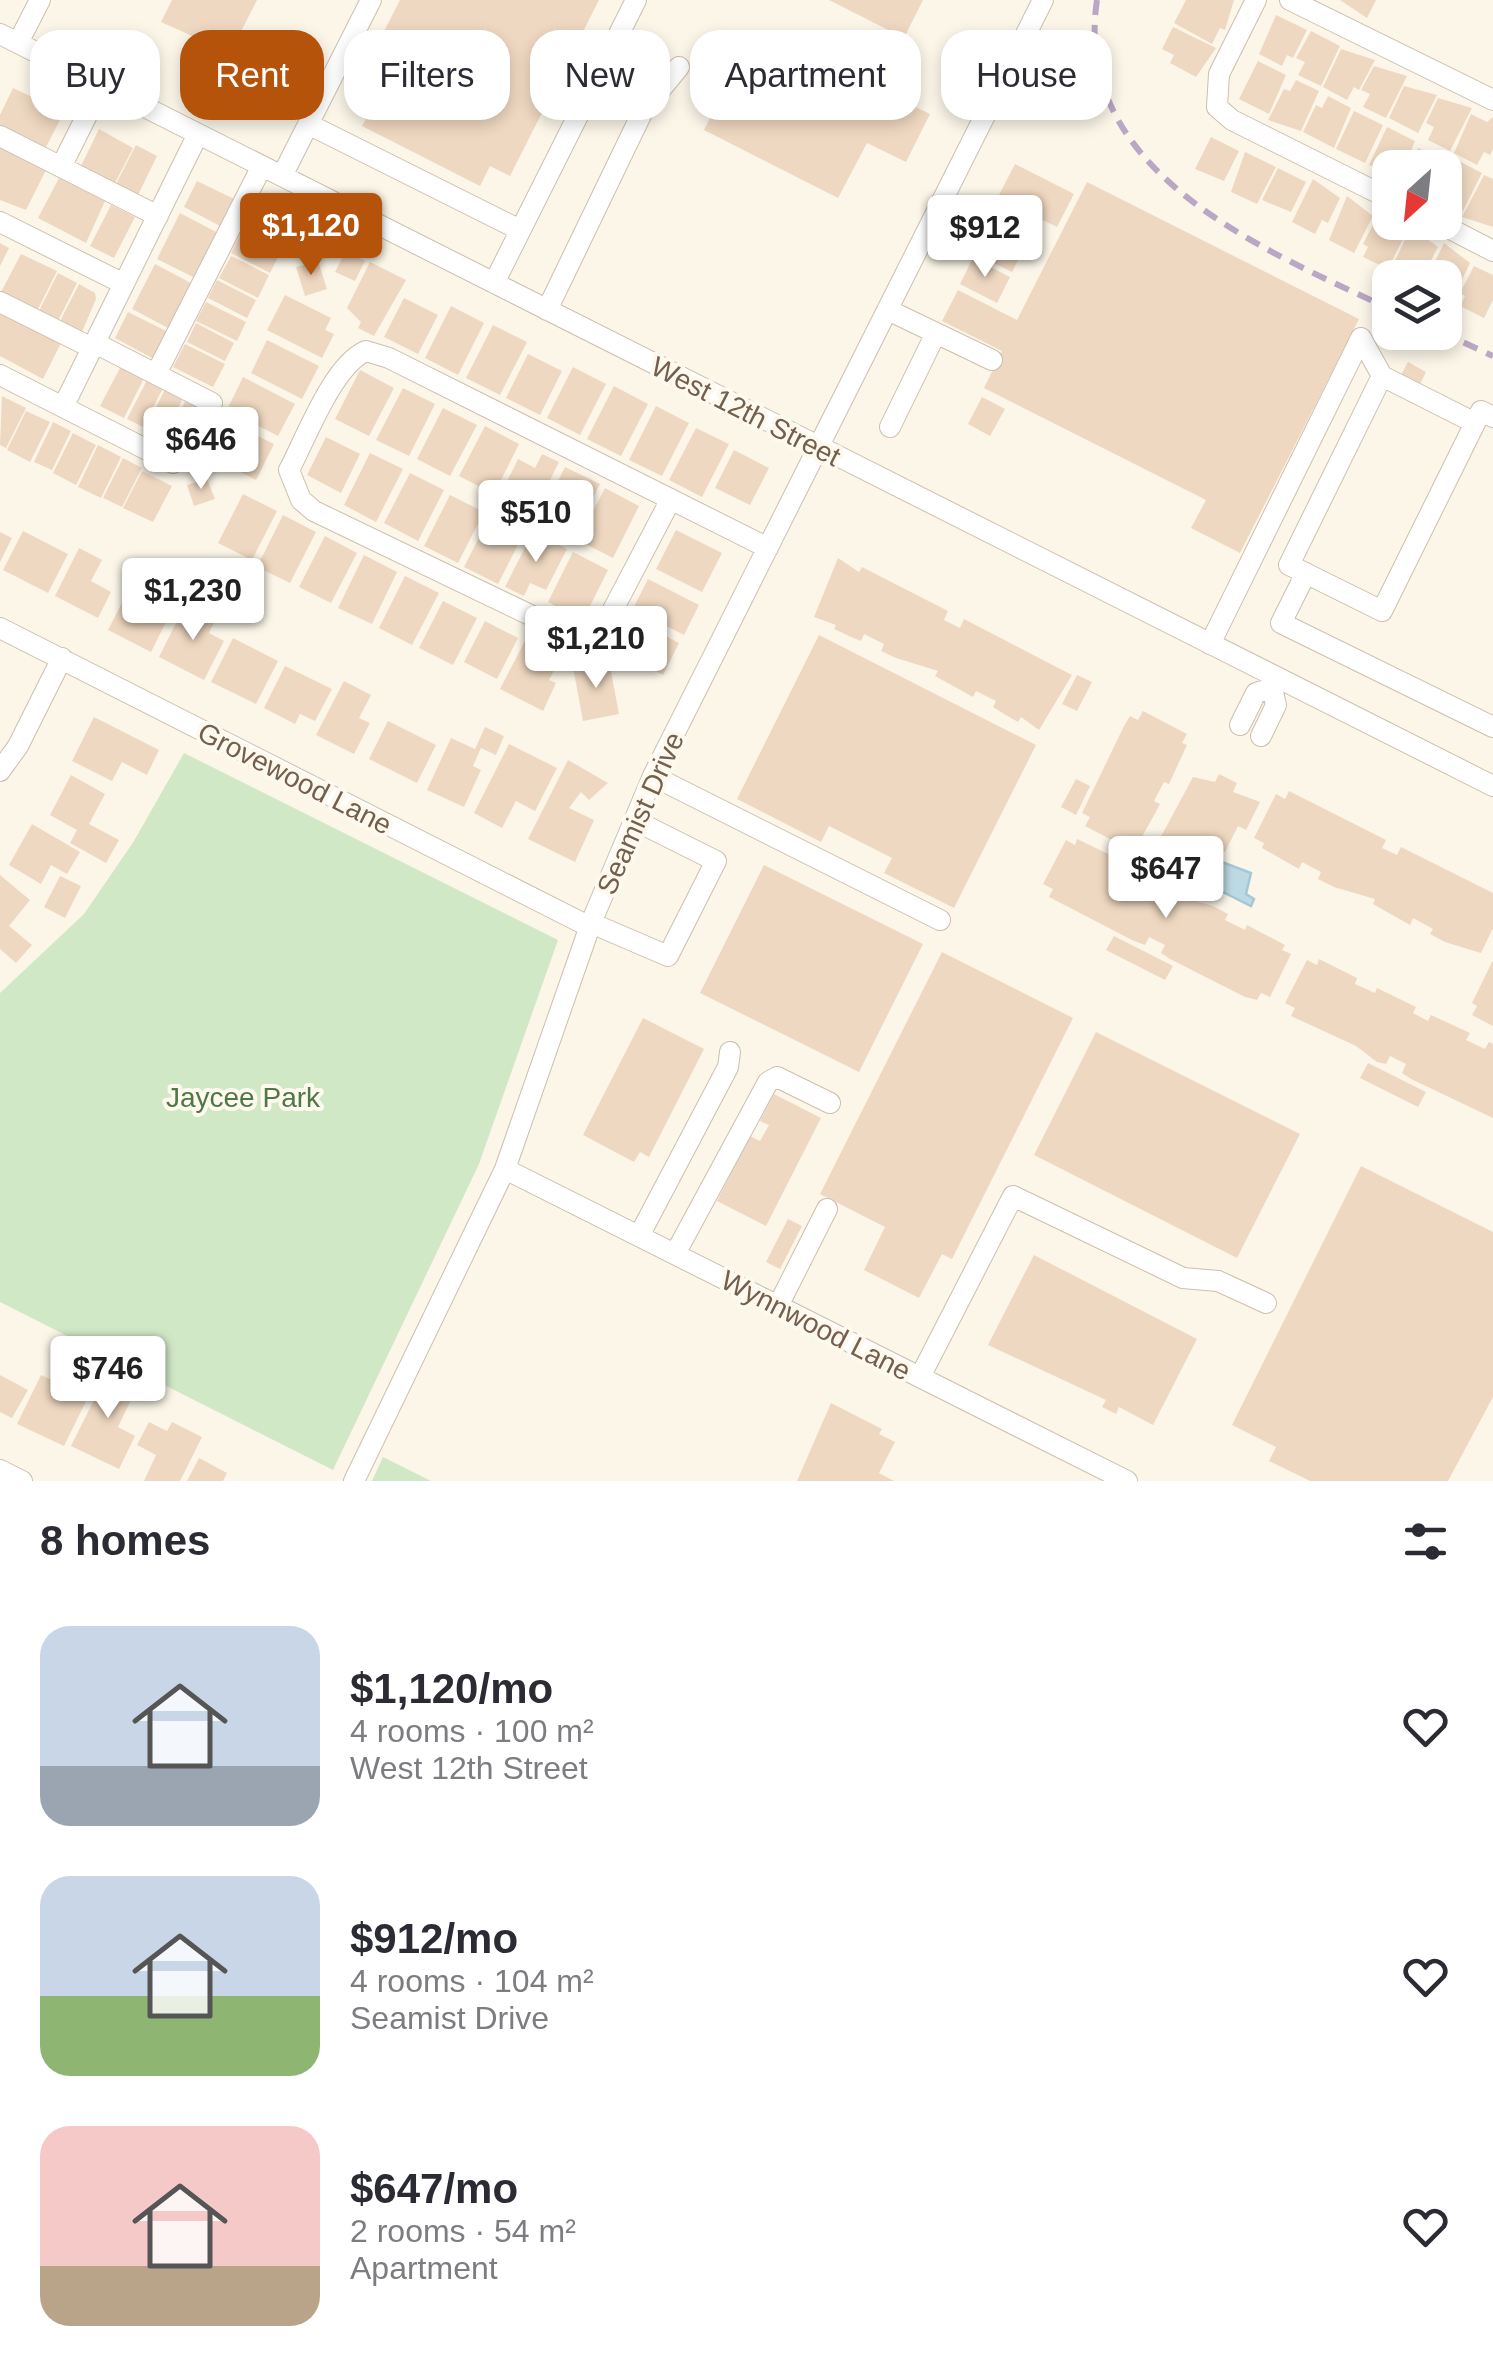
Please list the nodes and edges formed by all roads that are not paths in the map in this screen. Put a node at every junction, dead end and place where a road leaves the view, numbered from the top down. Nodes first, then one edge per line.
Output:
1 (40, 0) edge
2 (371, 0) edge
3 (636, 0) edge
4 (1043, 0) edge
5 (1256, 0) edge
6 (1290, 0) edge
7 (9, 39) edge
8 (678, 67) dead end
9 (1493, 100) edge
10 (160, 115) edge
11 (85, 120) edge
12 (308, 124) junction
13 (198, 134) junction
14 (0, 136) edge
15 (262, 166) junction
16 (61, 167) junction
17 (282, 176) junction
18 (1372, 190) edge
19 (158, 216) junction
20 (0, 222) edge
21 (520, 230) junction
22 (1462, 234) edge
23 (1493, 250) edge
24 (494, 283) junction
25 (124, 284) junction
26 (0, 302) edge
27 (547, 310) junction
28 (888, 310) junction
29 (936, 333) junction
30 (94, 345) junction
31 (992, 360) dead end
32 (156, 374) junction
33 (0, 376) edge
34 (1382, 376) junction
35 (212, 403) dead end
36 (63, 408) junction
37 (1484, 420) edge
38 (890, 427) dead end
39 (818, 447) junction
40 (172, 464) dead end
41 (671, 499) junction
42 (1273, 516) junction
43 (1305, 532) junction
44 (768, 548) junction
45 (1306, 573) junction
46 (0, 628) edge
47 (1210, 644) junction
48 (62, 658) junction
49 (1275, 683) junction
50 (1240, 725) dead end
51 (1493, 727) edge
52 (1262, 736) dead end
53 (0, 771) edge
54 (653, 776) junction
55 (1493, 786) edge
56 (634, 820) junction
57 (940, 920) dead end
58 (590, 925) junction
59 (730, 1052) dead end
60 (830, 1102) dead end
61 (505, 1169) junction
62 (828, 1209) dead end
63 (640, 1236) junction
64 (674, 1254) junction
65 (1266, 1303) dead end
66 (778, 1306) junction
67 (920, 1378) junction
68 (0, 1470) edge
69 (22, 1481) edge
70 (354, 1481) edge
71 (1126, 1481) edge

1 - 7 street
2 - 12 street
3 - 21 street
4 - 28 street, Seamist Drive
5 - 18 street
6 - 9 street
8 - 27 street
10 - 13 street, West 12th Street
11 - 16 street
12 - 17 street
12 - 21 street
13 - 15 street, West 12th Street
13 - 19 street
14 - 16 street
15 - 17 street, West 12th Street
15 - 32 street
16 - 19 street
17 - 24 street, West 12th Street
19 - 25 street
20 - 25 street
21 - 24 street
22 - 23 street
24 - 27 street, West 12th Street
25 - 30 street
26 - 30 street
27 - 39 street, West 12th Street
28 - 29 street
28 - 39 street, Seamist Drive
29 - 31 street
29 - 38 street
30 - 32 street
30 - 36 street
32 - 35 street
33 - 36 street
34 - 37 street
34 - 42 street
34 - 43 street
36 - 40 street
37 - 45 street
39 - 44 street, Seamist Drive
39 - 47 street, West 12th Street
41 - 41 street
41 - 44 street
42 - 43 street
42 - 47 street
43 - 45 street
44 - 54 street, Seamist Drive
45 - 51 street
46 - 48 street, Grovewood Lane
47 - 49 street, West 12th Street
48 - 53 street
48 - 58 street, Grovewood Lane
49 - 50 street
49 - 52 street
49 - 55 street, West 12th Street
54 - 56 street, Seamist Drive
54 - 57 street
56 - 58 street, Seamist Drive
56 - 58 street, Grovewood Lane
58 - 61 street, Seamist Drive
59 - 63 street
60 - 64 street
61 - 63 street, Wynnwood Lane
61 - 70 street, Seamist Drive
62 - 66 street
63 - 64 street, Wynnwood Lane
64 - 66 street, Wynnwood Lane
65 - 67 street
66 - 67 street, Wynnwood Lane
67 - 71 street, Wynnwood Lane
68 - 69 street

